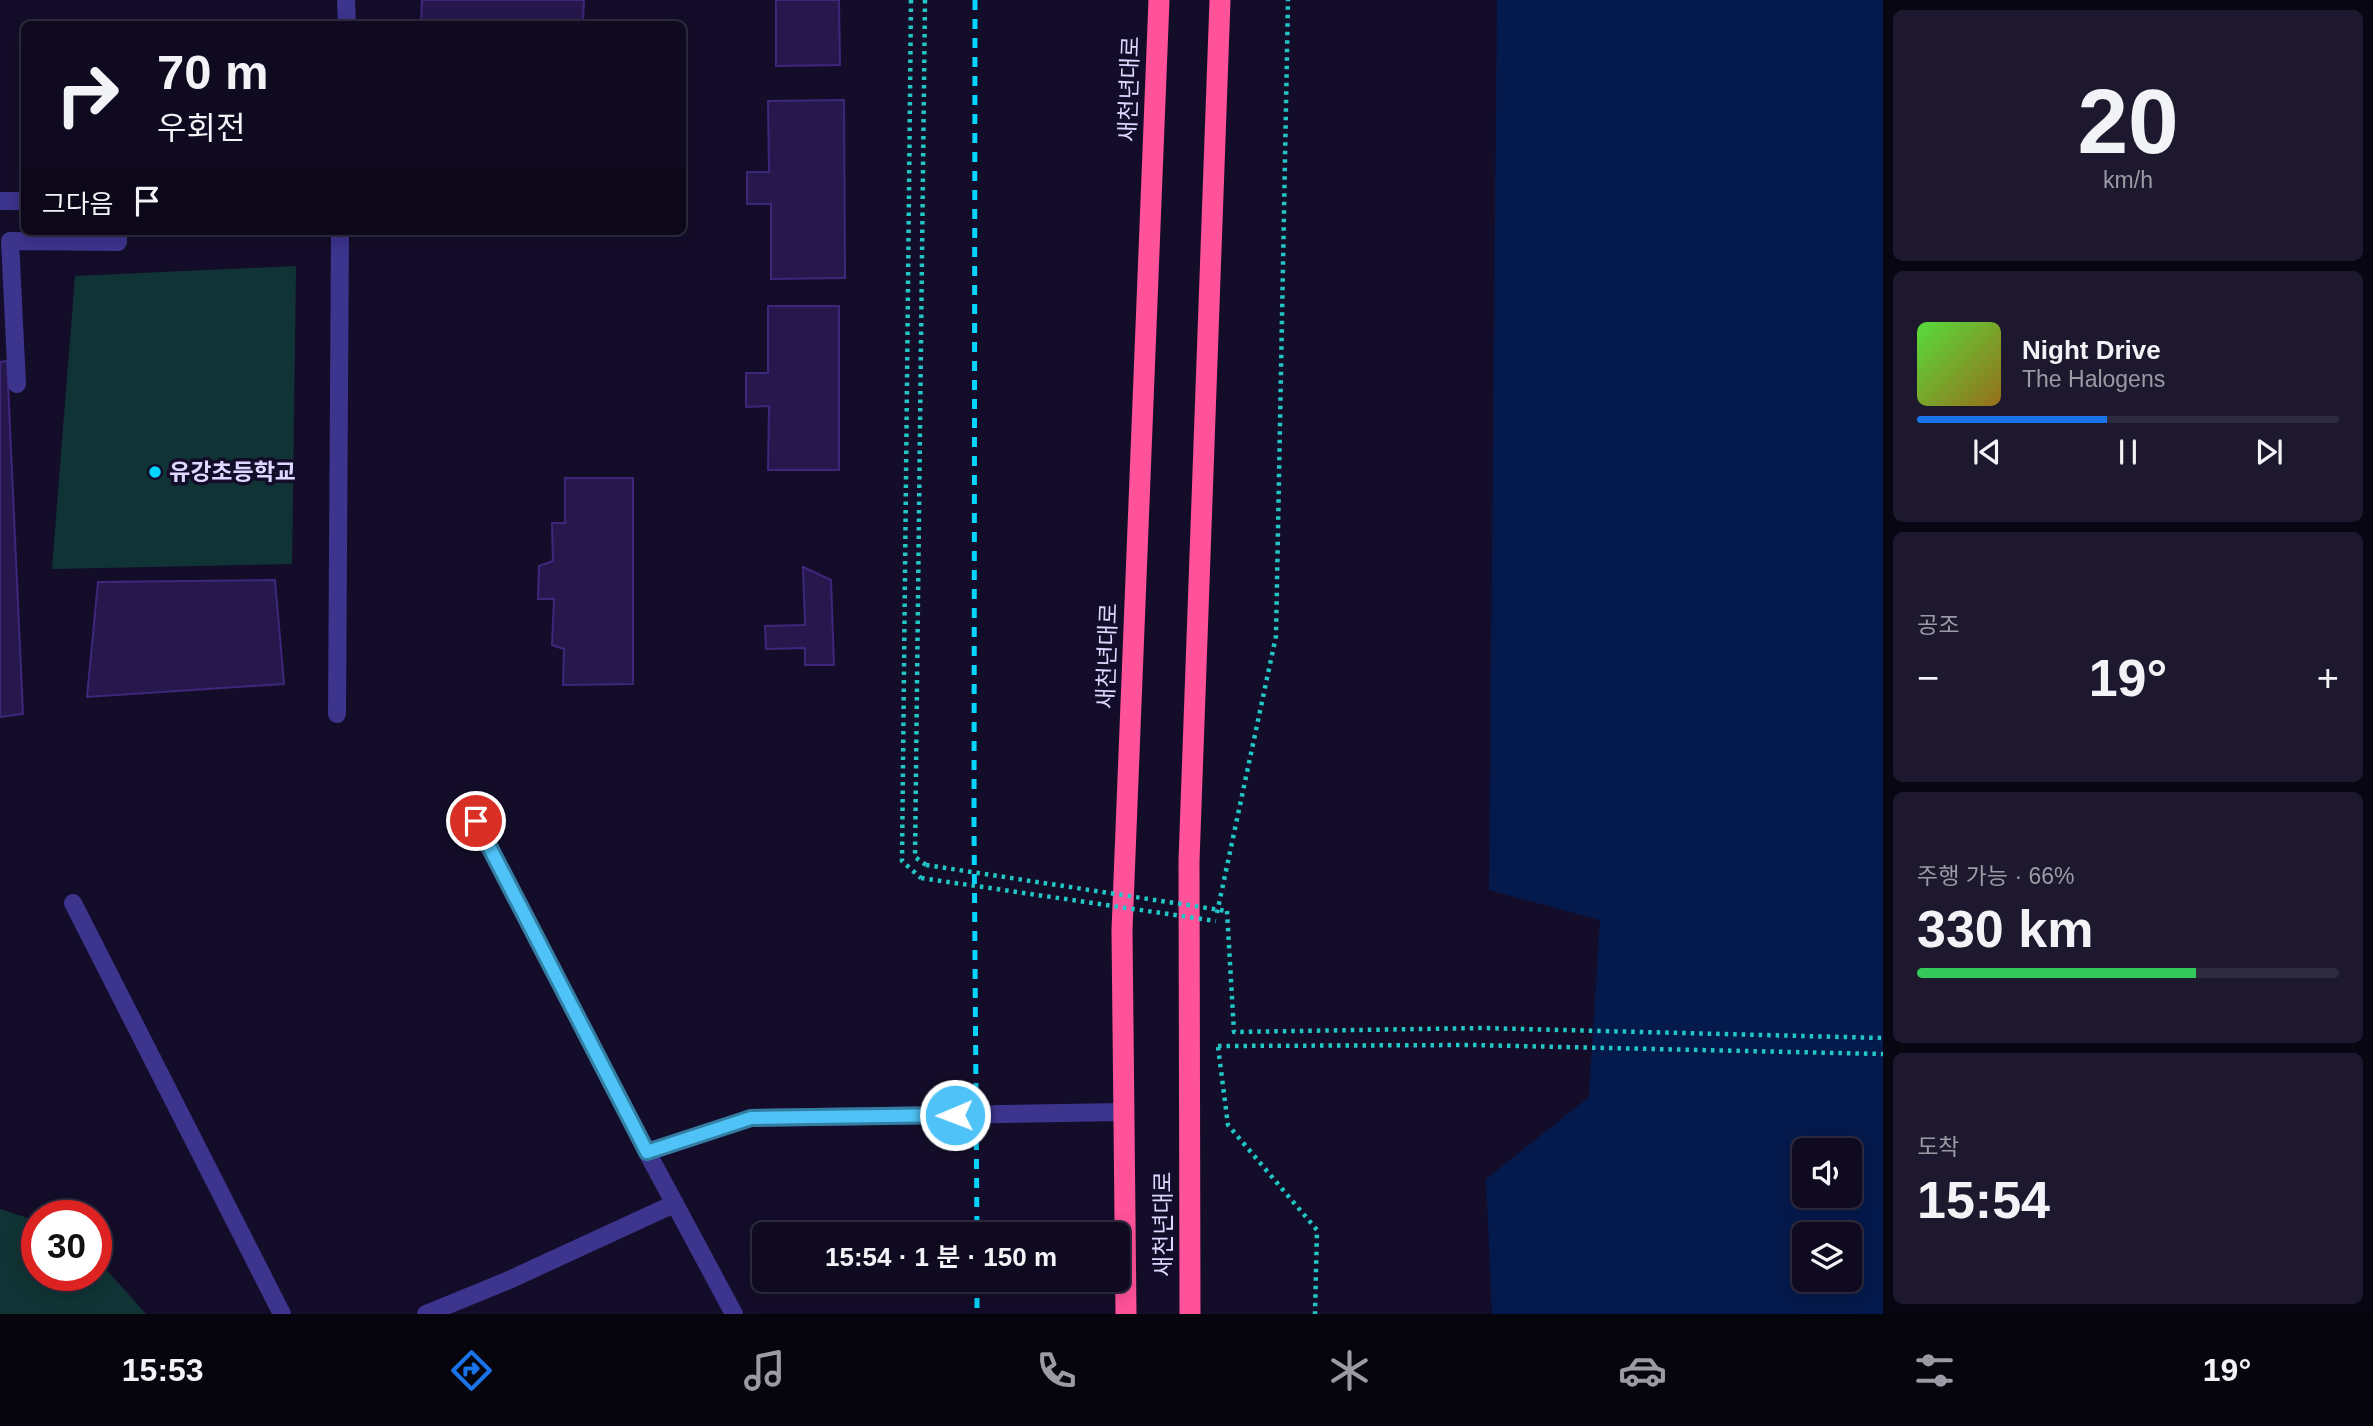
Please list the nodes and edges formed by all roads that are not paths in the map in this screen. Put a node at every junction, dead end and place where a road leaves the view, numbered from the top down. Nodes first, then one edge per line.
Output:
1 (346, 0) edge
2 (1159, 0) edge
3 (1220, 0) edge
4 (346, 21) edge
5 (0, 201) edge
6 (21, 201) edge
7 (118, 235) edge
8 (340, 235) edge
9 (6, 295) edge
10 (18, 384) dead end
11 (337, 713) dead end
12 (476, 821) dead end
13 (73, 904) dead end
14 (1124, 1112) junction
15 (647, 1152) junction
16 (674, 1204) junction
17 (282, 1314) edge
18 (426, 1314) edge
19 (734, 1314) edge
20 (1126, 1314) edge
21 (1190, 1314) edge

1 - 4 street
2 - 14 highway, 새천년대로
3 - 21 highway, 새천년대로
5 - 6 street
7 - 9 street
8 - 11 street
9 - 10 street
12 - 15 street
13 - 17 street
14 - 15 street
14 - 20 highway, 새천년대로
15 - 16 street
16 - 18 street
16 - 19 street

